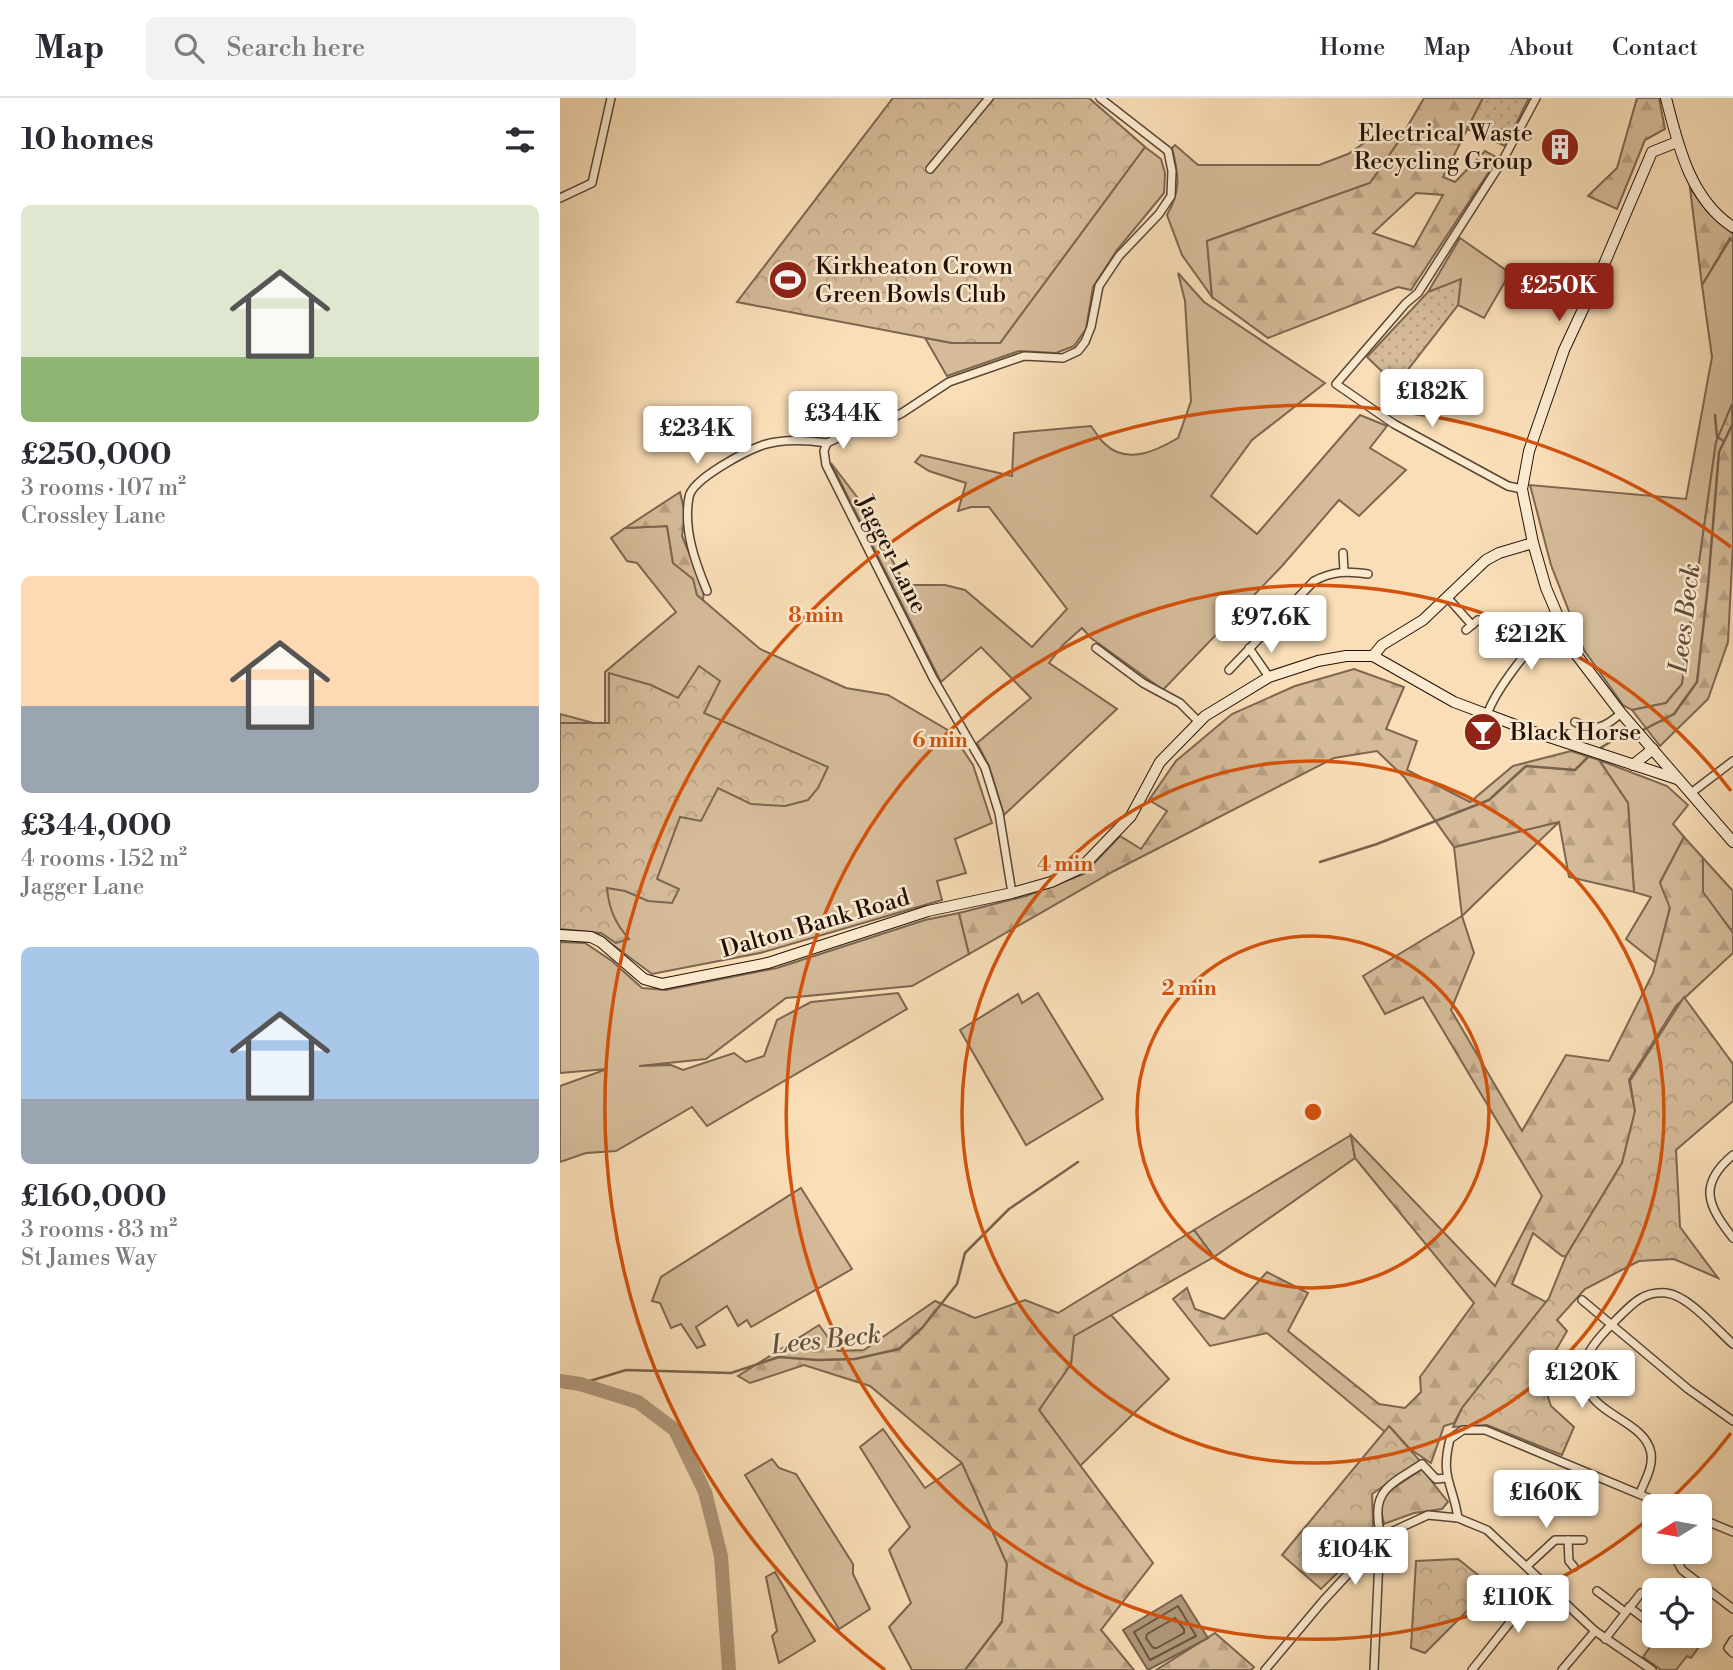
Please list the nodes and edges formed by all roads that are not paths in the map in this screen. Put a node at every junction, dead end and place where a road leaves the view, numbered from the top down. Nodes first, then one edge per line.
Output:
1 (611, 98) edge
2 (989, 98) edge
3 (1100, 98) edge
4 (1536, 98) edge
5 (1666, 98) edge
6 (1677, 142) junction
7 (930, 169) dead end
8 (560, 198) edge
9 (1733, 228) edge
10 (827, 443) junction
11 (1522, 489) junction
12 (1533, 543) junction
13 (1343, 553) dead end
14 (1344, 571) junction
15 (1368, 573) dead end
16 (707, 591) dead end
17 (1447, 597) junction
18 (1557, 618) junction
19 (1472, 625) dead end
20 (1096, 648) dead end
21 (1250, 648) junction
22 (1373, 656) junction
23 (1229, 670) dead end
24 (1269, 677) junction
25 (1621, 713) junction
26 (1487, 715) junction
27 (1199, 722) junction
28 (1575, 722) dead end
29 (1650, 746) junction
30 (1733, 761) edge
31 (1633, 765) junction
32 (1677, 779) junction
33 (1691, 793) junction
34 (1733, 842) edge
35 (1012, 893) junction
36 (560, 935) edge
37 (1733, 1155) edge
38 (1733, 1238) edge
39 (1582, 1300) dead end
40 (1611, 1324) junction
41 (1733, 1344) edge
42 (1733, 1421) edge
43 (1447, 1478) junction
44 (1640, 1493) joint
45 (1458, 1518) junction
46 (1712, 1523) edge
47 (1733, 1531) edge
48 (1384, 1539) junction
49 (1568, 1540) junction
50 (1583, 1540) dead end
51 (1374, 1546) junction
52 (1679, 1564) edge
53 (1527, 1566) junction
54 (1574, 1567) dead end
55 (1542, 1582) junction
56 (1597, 1591) dead end
57 (1641, 1593) dead end
58 (1627, 1609) junction
59 (1733, 1609) edge
60 (1642, 1618) edge
61 (1595, 1631) junction
62 (1605, 1639) junction
63 (1733, 1640) edge
64 (1733, 1653) edge
65 (1268, 1669) edge
66 (1374, 1670) edge
67 (1472, 1670) edge
68 (1562, 1670) edge
69 (1651, 1670) edge

1 - 8 street
2 - 7 street
3 - 10 street
4 - 11 street
5 - 6 street
6 - 9 street
6 - 11 street
10 - 16 street
10 - 35 street, Jagger Lane
11 - 12 street
12 - 17 street
12 - 18 street
13 - 14 street
14 - 15 street
14 - 21 street
17 - 19 street
17 - 22 street
18 - 25 street
18 - 26 street
20 - 27 street
21 - 23 street
21 - 24 street
22 - 24 street, Dalton Bank Road
22 - 26 street
24 - 27 street, Dalton Bank Road
25 - 28 street
25 - 29 street
26 - 31 street
27 - 35 street, Dalton Bank Road
29 - 31 street
29 - 32 street
30 - 33 street
31 - 32 street
32 - 33 street
33 - 34 street
35 - 36 street, Dalton Bank Road
37 - 38 street
39 - 40 street
40 - 41 street
40 - 42 street
40 - 44 street
43 - 44 street
43 - 45 street
43 - 48 street
45 - 48 street
45 - 53 street
46 - 47 street
48 - 51 street
49 - 50 street
49 - 53 street
49 - 54 street
51 - 65 street
51 - 66 street
52 - 59 street
53 - 55 street
55 - 61 street
55 - 67 street
56 - 58 street
57 - 58 street
58 - 60 street
58 - 62 street
61 - 62 street
61 - 68 street
62 - 69 street
63 - 64 street

